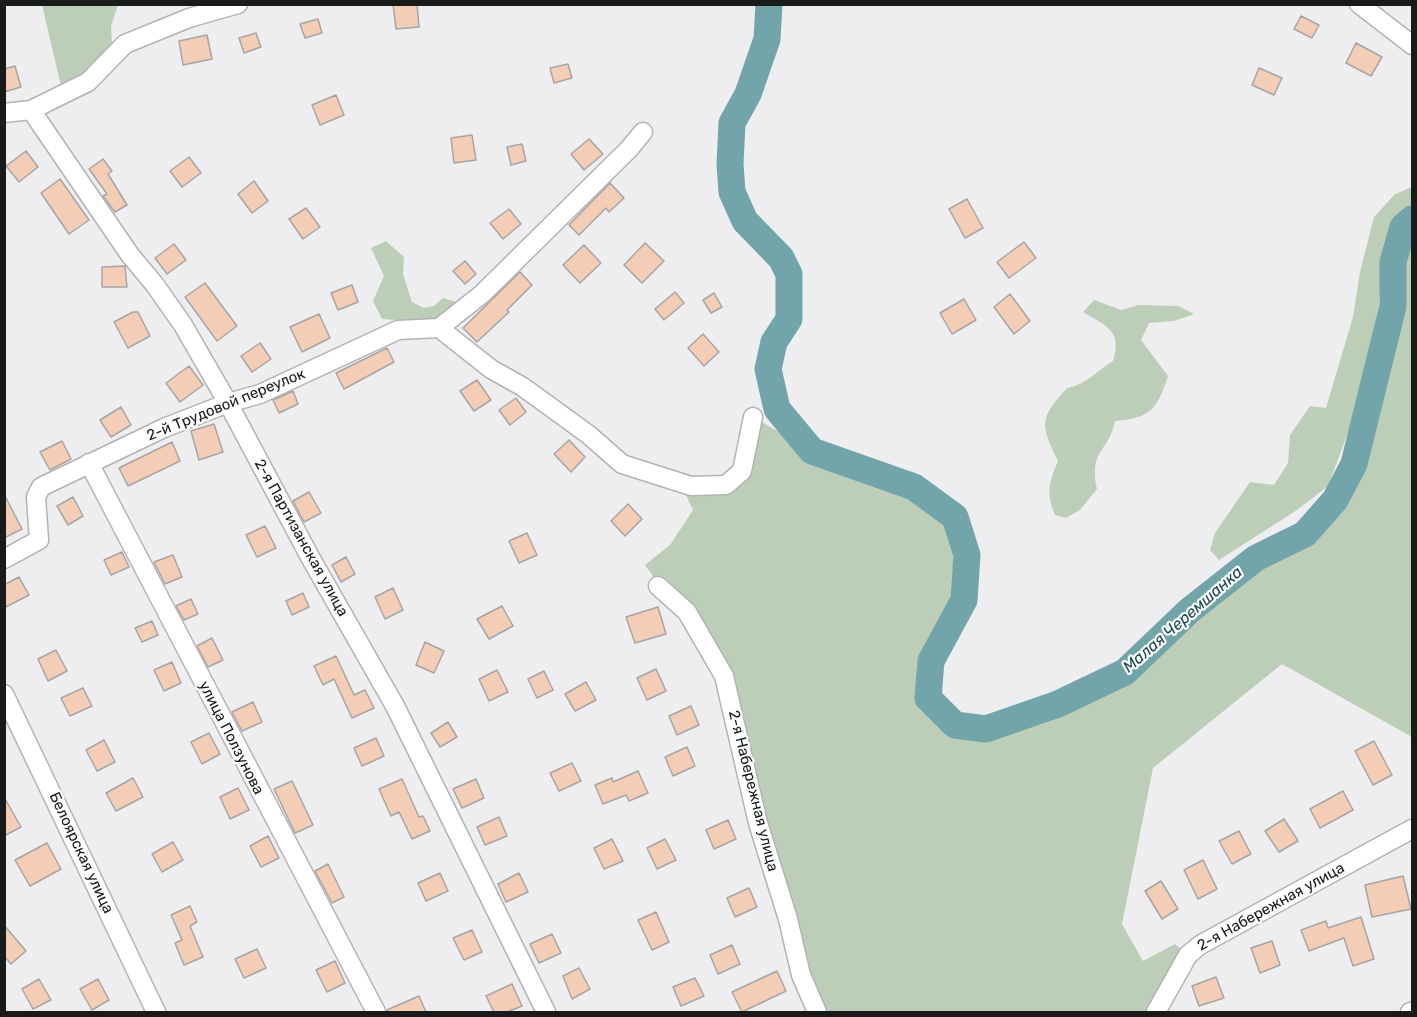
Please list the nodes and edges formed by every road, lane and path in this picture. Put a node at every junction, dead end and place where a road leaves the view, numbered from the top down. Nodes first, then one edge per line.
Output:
1 (238, 4) edge
2 (1359, 4) edge
3 (1413, 45) edge
4 (31, 110) junction
5 (4, 113) edge
6 (643, 132) dead end
7 (439, 328) junction
8 (228, 403) junction
9 (753, 417) dead end
10 (89, 463) junction
11 (4, 559) edge
12 (658, 586) dead end
13 (4, 694) edge
14 (1413, 830) edge
15 (156, 1012) edge
16 (376, 1012) edge
17 (546, 1012) edge
18 (817, 1012) edge
19 (1155, 1012) edge

1 - 4 street
2 - 3 street
4 - 5 street
4 - 8 street, 2-я Партизанская улица
6 - 7 street
7 - 8 street, 2-й Трудовой переулок
7 - 9 street
8 - 10 street, 2-й Трудовой переулок
8 - 17 street, 2-я Партизанская улица
10 - 11 street, 2-й Трудовой переулок
10 - 16 street, улица Ползунова
12 - 18 street, 2-я Набережная улица
13 - 15 street, Белоярская улица
14 - 19 street, 2-я Набережная улица

